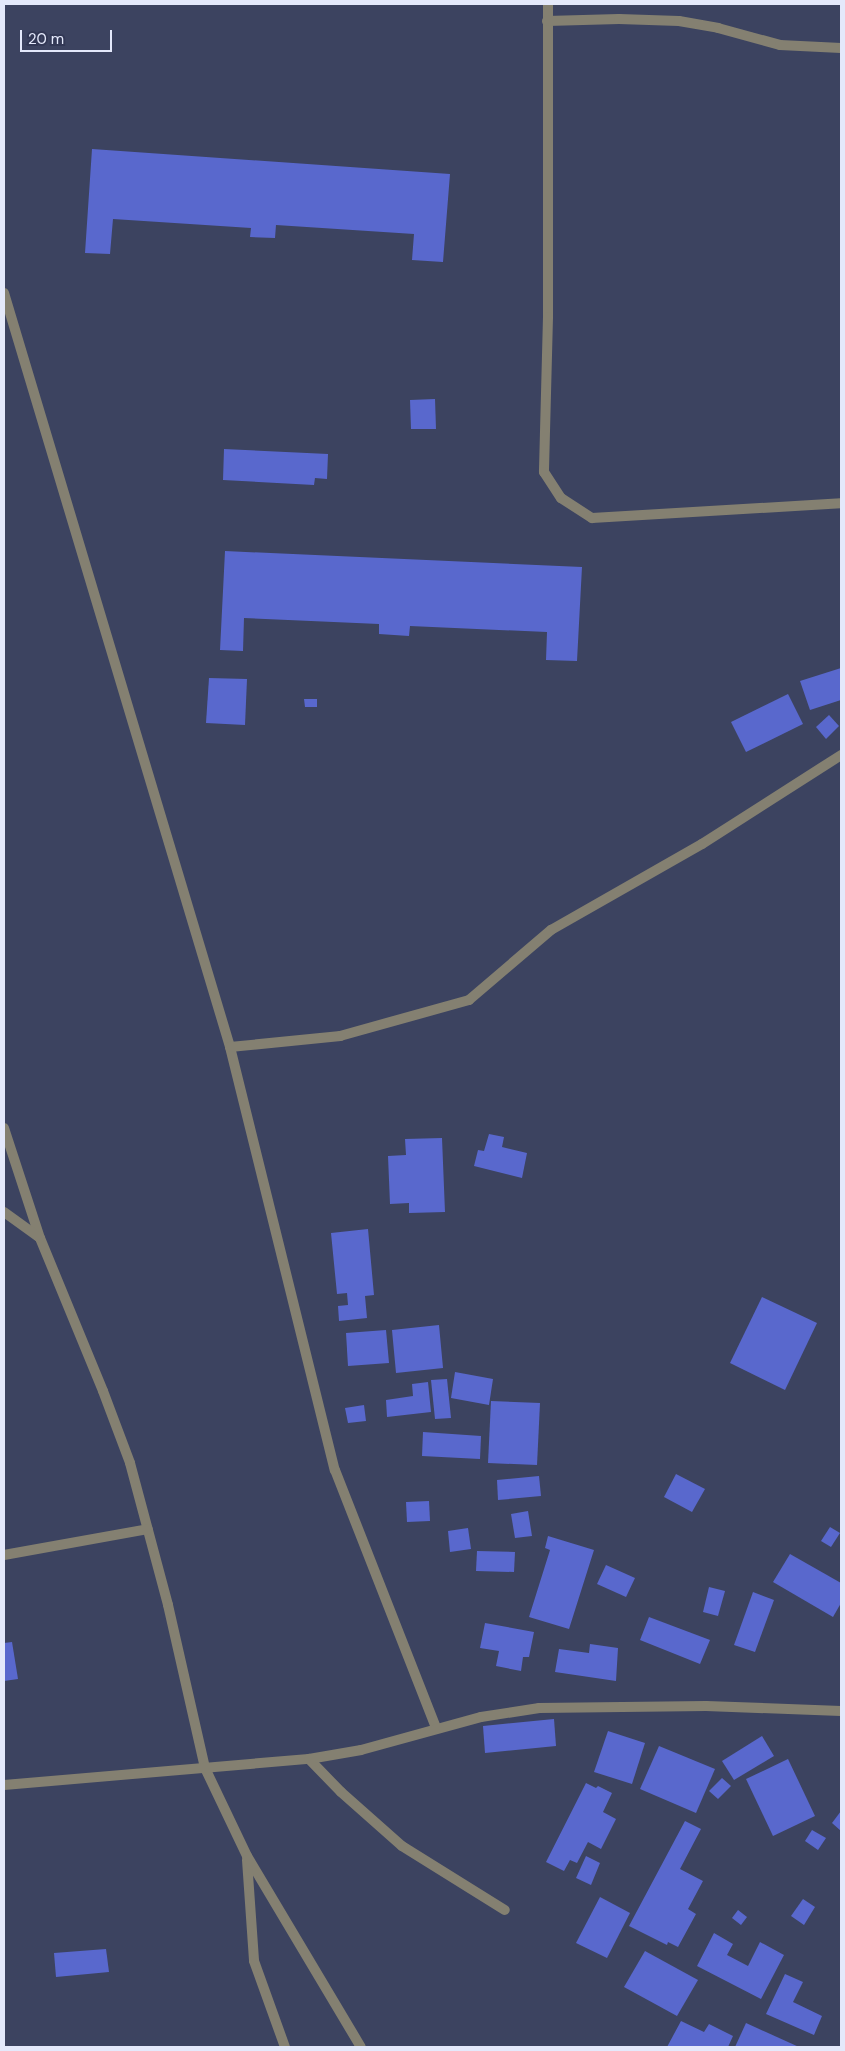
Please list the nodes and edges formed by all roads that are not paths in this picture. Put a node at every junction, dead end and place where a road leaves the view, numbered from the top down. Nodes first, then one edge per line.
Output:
1 (548, 4) edge
2 (547, 21) junction
3 (841, 48) edge
4 (4, 293) edge
5 (841, 502) edge
6 (841, 755) edge
7 (230, 1047) junction
8 (4, 1128) edge
9 (4, 1212) edge
10 (40, 1238) junction
11 (148, 1529) junction
12 (4, 1555) edge
13 (841, 1710) edge
14 (436, 1728) junction
15 (309, 1759) junction
16 (205, 1768) junction
17 (4, 1785) edge
18 (247, 1856) junction
19 (505, 1910) dead end
20 (285, 2047) edge
21 (361, 2047) edge

1 - 2 street
2 - 3 street
2 - 5 street
4 - 7 street
6 - 7 street
7 - 14 street
8 - 10 street
9 - 10 street
10 - 11 street
11 - 12 street
11 - 16 street
13 - 14 street
14 - 15 street
15 - 16 street
15 - 19 street
16 - 17 street
16 - 18 street
18 - 20 street
18 - 21 street

